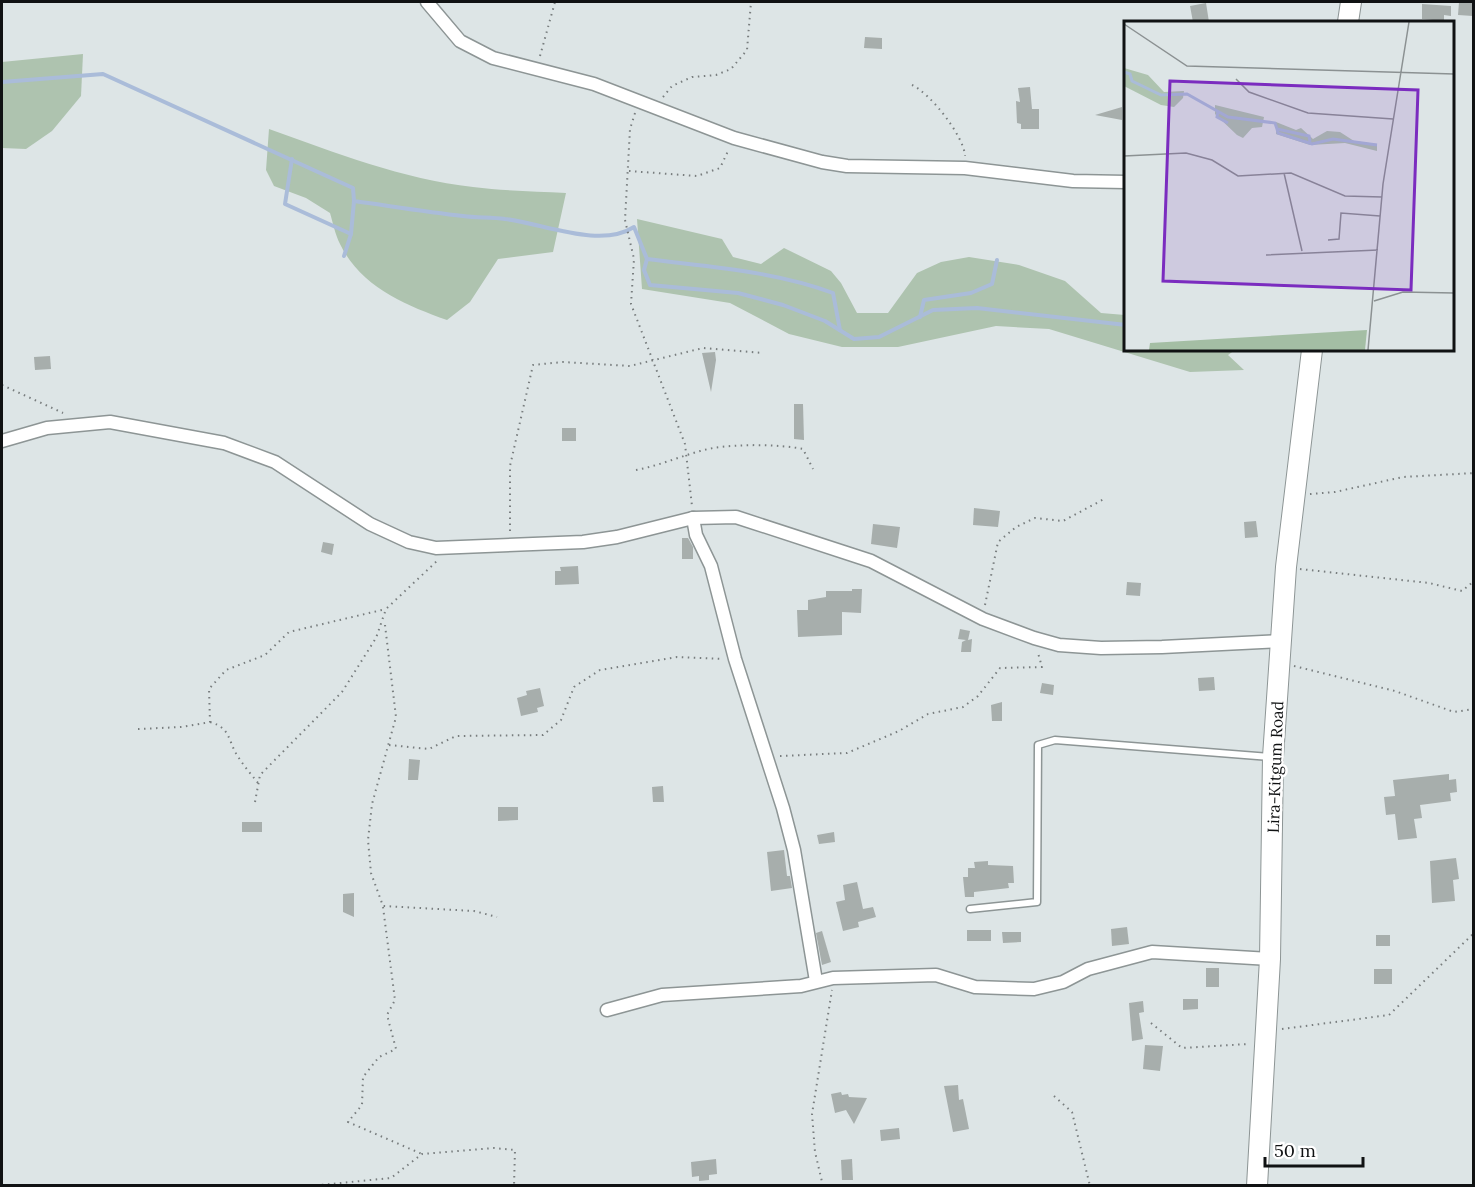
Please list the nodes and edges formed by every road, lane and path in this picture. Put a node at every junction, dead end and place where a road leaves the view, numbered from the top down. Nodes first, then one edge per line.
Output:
1 (427, 2) edge
2 (555, 2) edge
3 (751, 2) edge
4 (1351, 2) edge
5 (1348, 21) edge
6 (536, 67) junction
7 (912, 85) dead end
8 (639, 102) junction
9 (655, 107) junction
10 (734, 138) junction
11 (965, 168) junction
12 (628, 171) junction
13 (1124, 182) edge
14 (1312, 351) edge
15 (763, 353) dead end
16 (653, 359) junction
17 (2, 385) edge
18 (81, 425) junction
19 (2, 441) edge
20 (687, 455) junction
21 (636, 470) dead end
22 (813, 470) dead end
23 (1473, 472) edge
24 (1293, 495) junction
25 (1106, 498) dead end
26 (693, 519) junction
27 (510, 546) junction
28 (451, 548) junction
29 (1286, 567) junction
30 (1473, 581) edge
31 (386, 609) junction
32 (983, 619) junction
33 (385, 625) dead end
34 (1034, 638) junction
35 (1282, 640) junction
36 (735, 659) junction
37 (1280, 668) junction
38 (1473, 709) edge
39 (210, 722) junction
40 (138, 729) dead end
41 (389, 745) junction
42 (1273, 757) junction
43 (766, 758) junction
44 (258, 783) junction
45 (255, 802) dead end
46 (383, 906) junction
47 (969, 909) dead end
48 (497, 916) dead end
49 (1473, 933) edge
50 (1270, 959) junction
51 (833, 978) junction
52 (816, 981) junction
53 (607, 1010) dead end
54 (1151, 1023) dead end
55 (1265, 1036) junction
56 (1054, 1096) dead end
57 (422, 1154) junction
58 (310, 1185) edge
59 (514, 1185) edge
60 (823, 1185) edge
61 (1090, 1185) edge
62 (1257, 1185) edge

1 - 6 street
2 - 6 path
3 - 9 path
4 - 5 main road
6 - 8 street
7 - 11 path
8 - 9 street
8 - 12 path
9 - 10 street
10 - 11 street
10 - 12 path
11 - 13 street
12 - 16 path
14 - 24 main road, Lira-Kitgum Road
15 - 16 path
16 - 20 path
16 - 27 path
17 - 18 path
18 - 19 street
18 - 28 street
20 - 21 path
20 - 22 path
20 - 26 path
23 - 24 path
24 - 29 main road, Lira-Kitgum Road
25 - 32 path
26 - 27 street
26 - 32 street
26 - 36 street
27 - 28 street
28 - 31 path
29 - 30 path
29 - 35 main road, Lira-Kitgum Road
31 - 39 path
31 - 44 path
32 - 34 street
33 - 41 path
34 - 35 street
34 - 43 path
35 - 37 main road, Lira-Kitgum Road
36 - 41 path
36 - 43 street
37 - 38 path
37 - 42 main road, Lira-Kitgum Road
39 - 40 path
39 - 44 path
41 - 46 path
42 - 47 lane
42 - 50 main road, Lira-Kitgum Road
43 - 52 street
44 - 45 path
46 - 48 path
46 - 57 path
49 - 55 path
50 - 51 street
50 - 55 main road, Lira-Kitgum Road
51 - 52 street
51 - 60 path
52 - 53 street
54 - 55 path
55 - 62 main road, Lira-Kitgum Road
56 - 61 path
57 - 58 path
57 - 59 path

